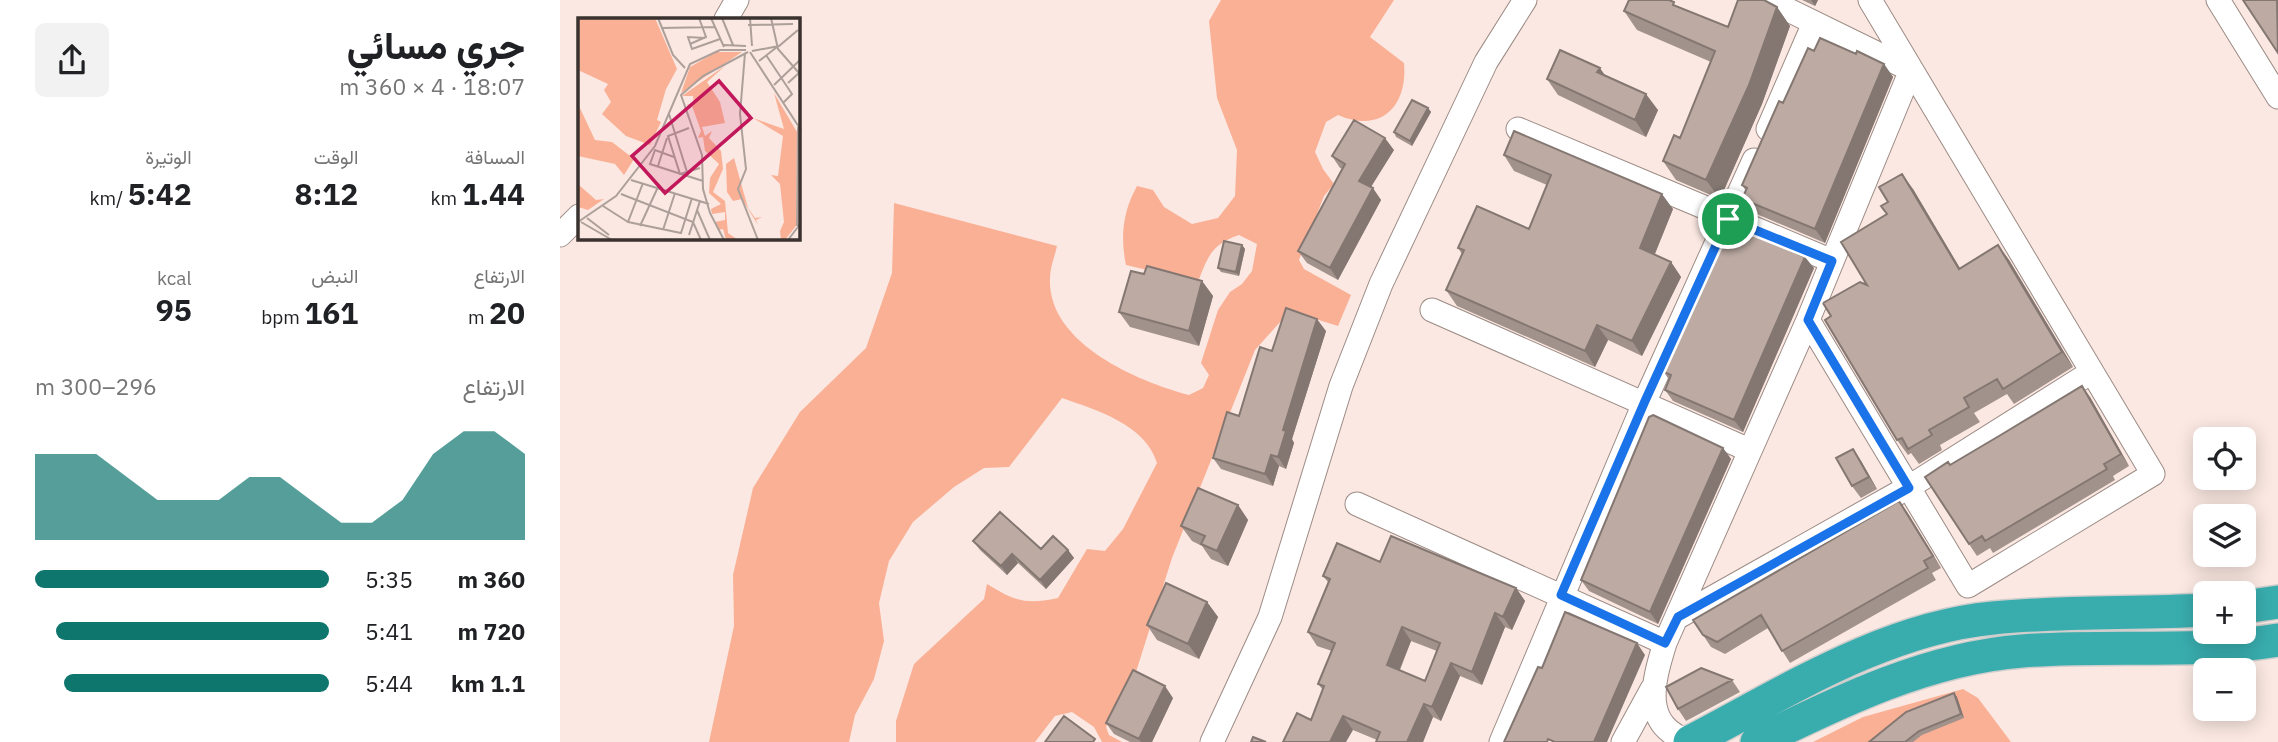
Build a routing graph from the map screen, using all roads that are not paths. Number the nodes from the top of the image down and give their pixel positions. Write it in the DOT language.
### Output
graph roads {
  1 [pos="737,0"];
  2 [pos="1525,0"];
  3 [pos="1768,0"];
  4 [pos="1870,0"];
  5 [pos="2218,0"];
  6 [pos="727,18"];
  7 [pos="1814,23"];
  8 [pos="1912,70"];
  9 [pos="2278,97"];
  10 [pos="1518,129"];
  11 [pos="578,217"];
  12 [pos="1728,219"];
  13 [pos="560,235"];
  14 [pos="1832,261"];
  15 [pos="1432,310"];
  16 [pos="1808,320"];
  17 [pos="2090,373"];
  18 [pos="1645,401"];
  19 [pos="1749,450"];
  20 [pos="1909,488"];
  21 [pos="1356,504"];
  22 [pos="1561,595"];
  23 [pos="2278,602"];
  24 [pos="2256,605"];
  25 [pos="2193,610"];
  26 [pos="1678,617"];
  27 [pos="2278,640"];
  28 [pos="1665,643"];
  29 [pos="1652,689"];
  30 [pos="1212,742"];
  31 [pos="1501,742"];
  32 [pos="1623,742"];
  33 [pos="1691,742"];
  34 [pos="1756,742"];
  1 -- 6 [label="street"];
  2 -- 30 [label="street"];
  3 -- 7 [label="street"];
  4 -- 8 [label="street"];
  5 -- 9 [label="street"];
  7 -- 8 [label="street"];
  7 -- 12 [label="street"];
  8 -- 14 [label="street"];
  8 -- 17 [label="street"];
  10 -- 12 [label="street"];
  11 -- 13 [label="street"];
  12 -- 14 [label="street"];
  12 -- 18 [label="street"];
  14 -- 16 [label="street"];
  15 -- 18 [label="street"];
  16 -- 19 [label="street"];
  16 -- 20 [label="street"];
  17 -- 20 [label="street"];
  17 -- 20 [label="street"];
  18 -- 19 [label="street"];
  18 -- 22 [label="street"];
  19 -- 26 [label="street"];
  20 -- 26 [label="street"];
  21 -- 22 [label="street"];
  22 -- 28 [label="street"];
  22 -- 31 [label="street"];
  23 -- 24 [label="highway"];
  25 -- 33 [label="highway"];
  26 -- 28 [label="street"];
  27 -- 34 [label="highway"];
  28 -- 29 [label="street"];
  29 -- 32 [label="street"];
  29 -- 33 [label="street"];
}
